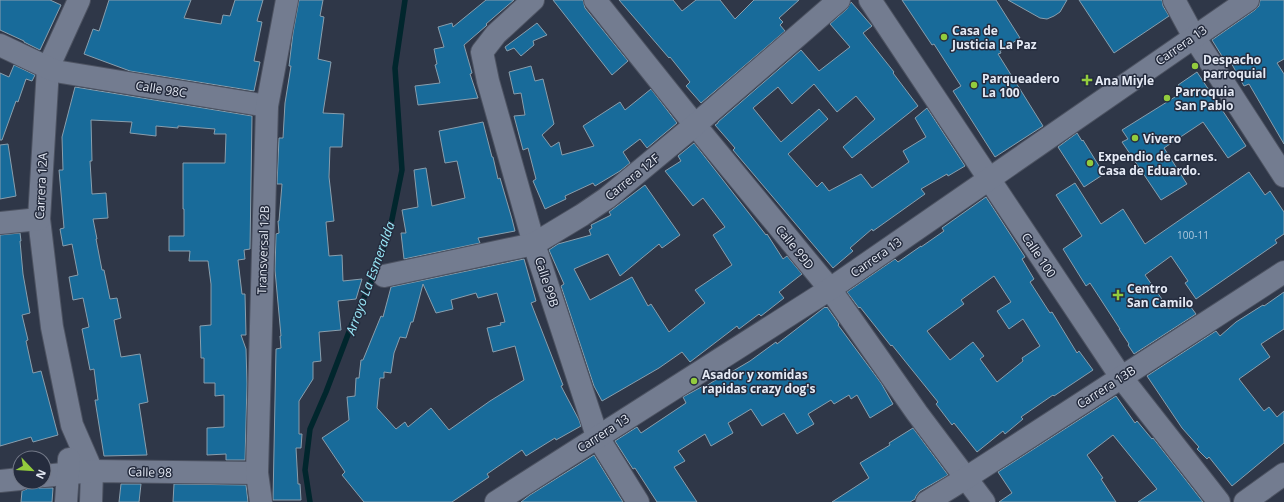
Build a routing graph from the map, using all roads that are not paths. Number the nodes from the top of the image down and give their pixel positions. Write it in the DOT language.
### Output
graph roads {
  1 [pos="79,0"];
  2 [pos="287,0"];
  3 [pos="532,0"];
  4 [pos="595,0"];
  5 [pos="839,0"];
  6 [pos="870,0"];
  7 [pos="1174,0"];
  8 [pos="1248,0"];
  9 [pos="1194,36"];
  10 [pos="0,44"];
  11 [pos="51,70"];
  12 [pos="267,106"];
  13 [pos="694,125"];
  14 [pos="1284,176"];
  15 [pos="988,179"];
  16 [pos="39,219"];
  17 [pos="0,223"];
  18 [pos="534,244"];
  19 [pos="1284,272"];
  20 [pos="384,276"];
  21 [pos="830,289"];
  22 [pos="1122,377"];
  23 [pos="72,425"];
  24 [pos="597,436"];
  25 [pos="92,471"];
  26 [pos="68,473"];
  27 [pos="257,473"];
  28 [pos="1284,474"];
  29 [pos="52,475"];
  30 [pos="966,478"];
  31 [pos="12,480"];
  32 [pos="0,481"];
  33 [pos="66,502"];
  34 [pos="91,502"];
  35 [pos="261,502"];
  36 [pos="496,502"];
  37 [pos="638,502"];
  38 [pos="927,502"];
  39 [pos="984,502"];
  40 [pos="1219,502"];
  41 [pos="1245,502"];
  1 -- 11 [label="street, Carrera 12A"];
  2 -- 12 [label="street, Transversal 12B"];
  3 -- 18 [label="street, Calle 99B"];
  4 -- 13 [label="street, Calle 99D"];
  5 -- 13 [label="street, Carrera 12F"];
  6 -- 15 [label="street, Calle 100"];
  7 -- 9 [label="street"];
  8 -- 9 [label="street, Carrera 13"];
  9 -- 14 [label="street"];
  9 -- 15 [label="street, Carrera 13"];
  10 -- 11 [label="street"];
  11 -- 12 [label="street, Calle 98C"];
  11 -- 16 [label="street, Carrera 12A"];
  12 -- 27 [label="street, Transversal 12B"];
  13 -- 18 [label="street, Carrera 12F"];
  13 -- 21 [label="street, Calle 99D"];
  15 -- 21 [label="street, Carrera 13"];
  15 -- 22 [label="street, Calle 100"];
  16 -- 17 [label="street"];
  16 -- 23 [label="street, Carrera 12A"];
  18 -- 20 [label="street, Carrera 12F"];
  18 -- 24 [label="street, Calle 99B"];
  19 -- 22 [label="street, Carrera 13B"];
  21 -- 24 [label="street, Carrera 13"];
  21 -- 30 [label="street, Calle 99D"];
  22 -- 30 [label="street, Carrera 13B"];
  22 -- 40 [label="street, Calle 100"];
  23 -- 25 [label="street, Carrera 12A"];
  23 -- 26 [label="street, Carrera 12A"];
  24 -- 36 [label="street, Carrera 13"];
  24 -- 37 [label="street, Calle 99B"];
  25 -- 26 [label="street, Calle 98"];
  25 -- 27 [label="street, Calle 98"];
  25 -- 34 [label="street, Carrera 12A"];
  26 -- 29 [label="street, Calle 98"];
  26 -- 33 [label="street, Carrera 12A"];
  27 -- 35 [label="street, Transversal 12B"];
  28 -- 41 [label="street"];
  30 -- 38 [label="street, Carrera 13B"];
  30 -- 39 [label="street, Calle 99D"];
  31 -- 32 [label="street"];
}
